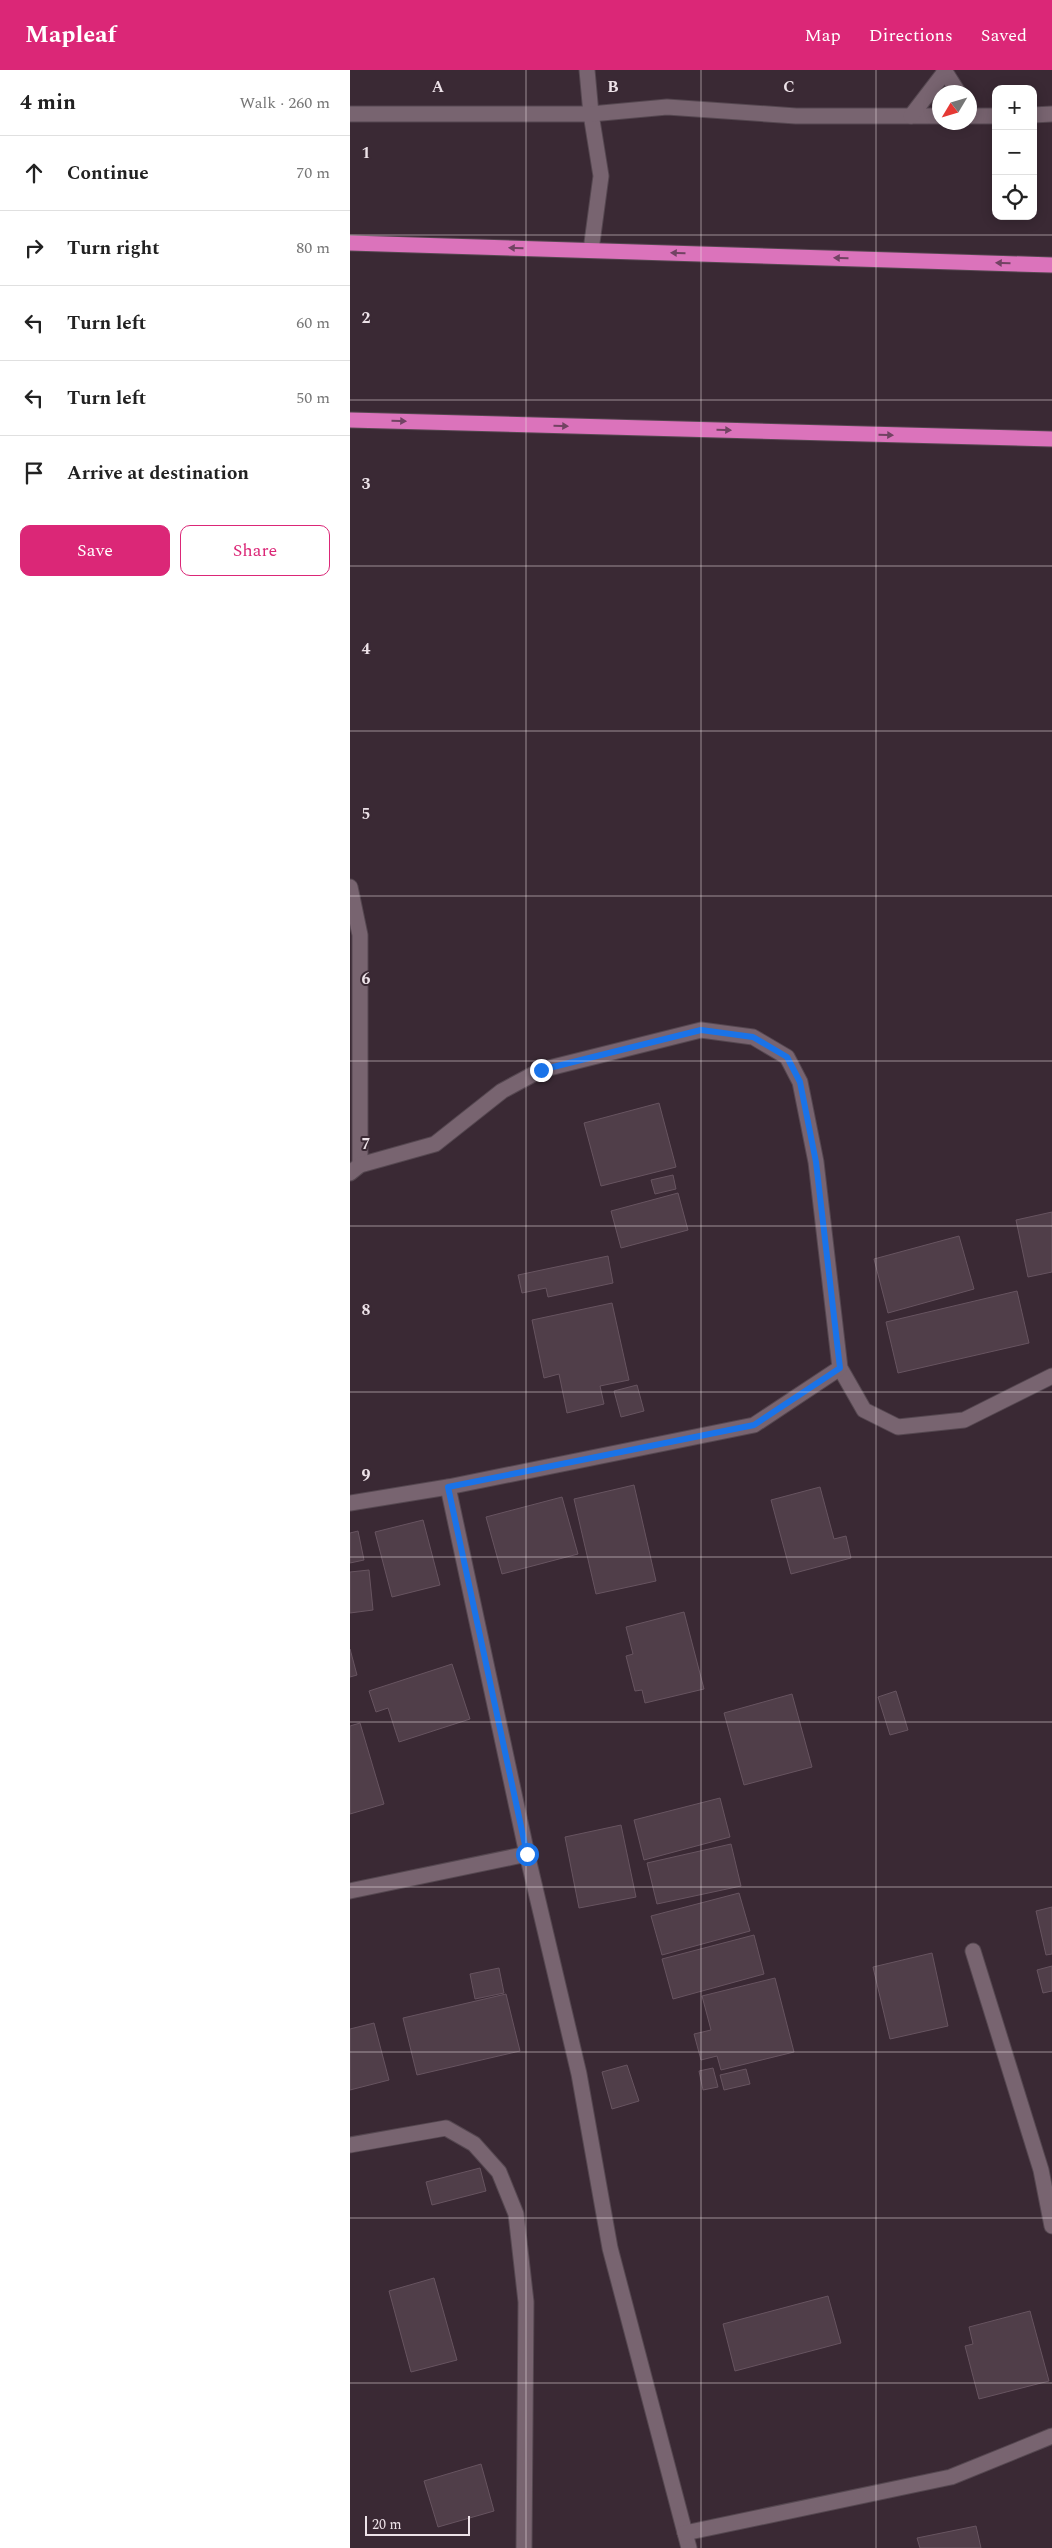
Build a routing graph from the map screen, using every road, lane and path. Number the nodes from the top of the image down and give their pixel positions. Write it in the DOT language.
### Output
graph roads {
  1 [pos="587,70"];
  2 [pos="944,72"];
  3 [pos="953,85"];
  4 [pos="350,114"];
  5 [pos="591,114"];
  6 [pos="977,114"];
  7 [pos="1052,114"];
  8 [pos="1037,115"];
  9 [pos="911,116"];
  10 [pos="932,116"];
  11 [pos="992,116"];
  12 [pos="350,243"];
  13 [pos="591,250"];
  14 [pos="1052,265"];
  15 [pos="350,420"];
  16 [pos="1052,439"];
  17 [pos="350,887"];
  18 [pos="355,1169"];
  19 [pos="840,1368"];
  20 [pos="1052,1376"];
  21 [pos="448,1487"];
  22 [pos="350,1504"];
  23 [pos="527,1854"];
  24 [pos="350,1892"];
  25 [pos="973,1951"];
  26 [pos="350,2145"];
  27 [pos="1052,2226"];
  28 [pos="1050,2434"];
  29 [pos="685,2533"];
  30 [pos="524,2548"];
  31 [pos="689,2548"];
  1 -- 5 [label="street"];
  2 -- 3 [label="street"];
  2 -- 9 [label="street"];
  4 -- 5 [label="street"];
  5 -- 9 [label="street"];
  5 -- 13 [label="street"];
  6 -- 11 [label="street"];
  7 -- 8 [label="street"];
  9 -- 10 [label="street"];
  13 -- 12 [label="highway, one-way"];
  14 -- 13 [label="highway, one-way"];
  15 -- 16 [label="highway, one-way"];
  17 -- 18 [label="street"];
  18 -- 19 [label="street"];
  19 -- 20 [label="street"];
  19 -- 21 [label="street"];
  21 -- 22 [label="street"];
  21 -- 23 [label="street"];
  23 -- 24 [label="street"];
  23 -- 29 [label="street"];
  25 -- 27 [label="street"];
  26 -- 30 [label="street"];
  28 -- 29 [label="street"];
  29 -- 31 [label="street"];
}
